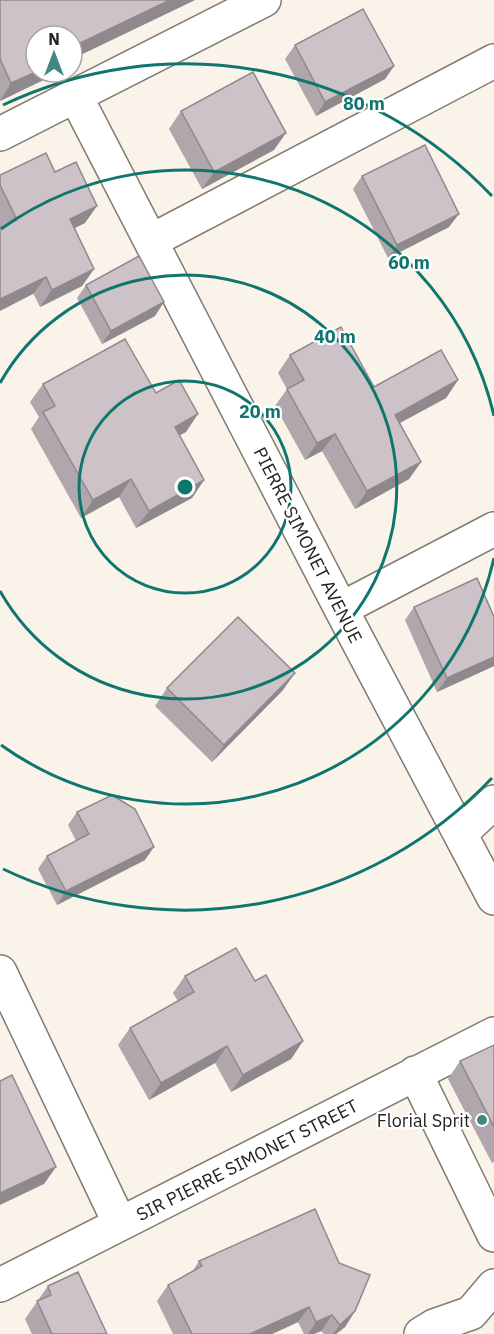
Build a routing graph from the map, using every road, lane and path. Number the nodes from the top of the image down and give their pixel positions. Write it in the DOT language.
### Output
graph roads {
  1 [pos="264,0"];
  2 [pos="494,61"];
  3 [pos="75,95"];
  4 [pos="0,134"];
  5 [pos="151,241"];
  6 [pos="494,529"];
  7 [pos="341,609"];
  8 [pos="494,802"];
  9 [pos="460,833"];
  10 [pos="494,898"];
  11 [pos="0,972"];
  12 [pos="494,1034"];
  13 [pos="415,1073"];
  14 [pos="120,1224"];
  15 [pos="494,1235"];
  16 [pos="0,1285"];
  17 [pos="494,1286"];
  18 [pos="421,1334"];
  1 -- 3 [label="street"];
  2 -- 5 [label="street"];
  3 -- 4 [label="street"];
  3 -- 5 [label="street, PIERRE SIMONET AVENUE"];
  5 -- 7 [label="street, PIERRE SIMONET AVENUE"];
  6 -- 7 [label="street"];
  7 -- 9 [label="street, PIERRE SIMONET AVENUE"];
  8 -- 9 [label="street"];
  9 -- 10 [label="street, PIERRE SIMONET AVENUE"];
  11 -- 14 [label="street"];
  12 -- 13 [label="street, SIR PIERRE SIMONET STREET"];
  13 -- 14 [label="street, SIR PIERRE SIMONET STREET"];
  13 -- 15 [label="street"];
  14 -- 16 [label="street, SIR PIERRE SIMONET STREET"];
  17 -- 18 [label="street"];
}
